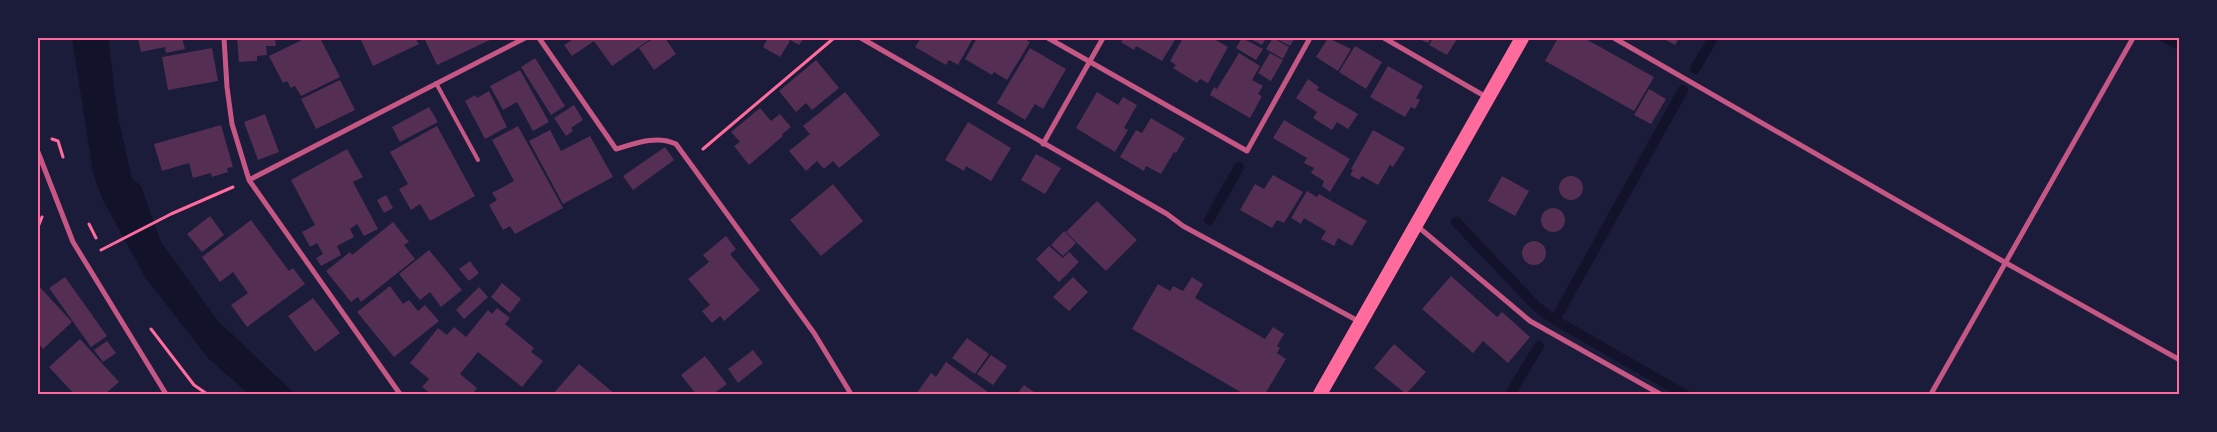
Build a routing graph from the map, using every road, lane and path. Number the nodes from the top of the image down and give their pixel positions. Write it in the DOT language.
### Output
graph roads {
  1 [pos="224,38"];
  2 [pos="525,38"];
  3 [pos="539,38"];
  4 [pos="834,38"];
  5 [pos="861,38"];
  6 [pos="1048,38"];
  7 [pos="1103,38"];
  8 [pos="1310,38"];
  9 [pos="1384,38"];
  10 [pos="1522,38"];
  11 [pos="1614,38"];
  12 [pos="2133,38"];
  13 [pos="1089,62"];
  14 [pos="436,83"];
  15 [pos="1488,98"];
  16 [pos="44,136"];
  17 [pos="1043,144"];
  18 [pos="38,152"];
  19 [pos="478,160"];
  20 [pos="687,162"];
  21 [pos="65,165"];
  22 [pos="249,180"];
  23 [pos="85,215"];
  24 [pos="1416,225"];
  25 [pos="101,250"];
  26 [pos="106,258"];
  27 [pos="2006,263"];
  28 [pos="1360,322"];
  29 [pos="148,326"];
  30 [pos="2180,360"];
  31 [pos="166,394"];
  32 [pos="207,394"];
  33 [pos="400,394"];
  34 [pos="851,394"];
  35 [pos="1320,394"];
  36 [pos="1660,394"];
  37 [pos="1931,394"];
  1 -- 22 [label="street"];
  2 -- 14 [label="street"];
  3 -- 20 [label="street"];
  4 -- 20 [label="path"];
  5 -- 17 [label="street"];
  6 -- 13 [label="street"];
  7 -- 13 [label="street"];
  8 -- 13 [label="street"];
  9 -- 15 [label="street"];
  10 -- 15 [label="highway"];
  11 -- 27 [label="street"];
  12 -- 27 [label="street"];
  13 -- 17 [label="street"];
  14 -- 19 [label="lane"];
  14 -- 22 [label="street"];
  15 -- 24 [label="highway"];
  16 -- 21 [label="path"];
  17 -- 28 [label="street"];
  18 -- 31 [label="street"];
  20 -- 34 [label="street"];
  22 -- 25 [label="path"];
  22 -- 33 [label="street"];
  23 -- 25 [label="path"];
  24 -- 28 [label="highway"];
  24 -- 36 [label="street"];
  25 -- 26 [label="path"];
  27 -- 30 [label="street"];
  27 -- 37 [label="street"];
  28 -- 35 [label="highway"];
  29 -- 32 [label="path"];
}
